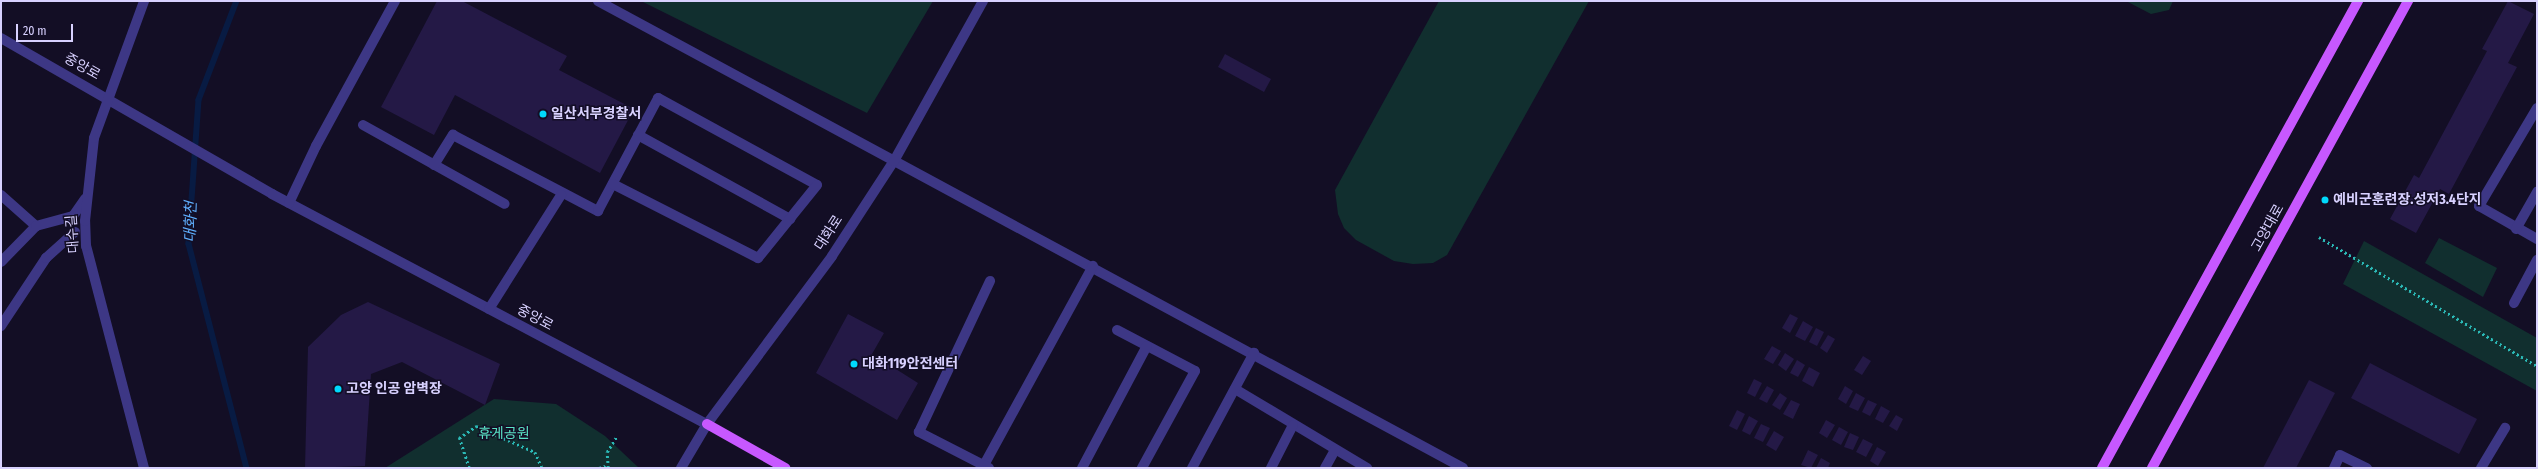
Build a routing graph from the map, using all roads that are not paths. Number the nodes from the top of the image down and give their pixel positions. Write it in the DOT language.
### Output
graph roads {
  1 [pos="144,1"];
  2 [pos="395,1"];
  3 [pos="598,1"];
  4 [pos="983,1"];
  5 [pos="2358,1"];
  6 [pos="2408,1"];
  7 [pos="1,38"];
  8 [pos="107,97"];
  9 [pos="2537,108"];
  10 [pos="363,125"];
  11 [pos="638,135"];
  12 [pos="894,161"];
  13 [pos="434,165"];
  14 [pos="612,184"];
  15 [pos="2537,192"];
  16 [pos="1,195"];
  17 [pos="561,195"];
  18 [pos="86,196"];
  19 [pos="289,203"];
  20 [pos="505,204"];
  21 [pos="790,218"];
  22 [pos="58,221"];
  23 [pos="36,226"];
  24 [pos="2516,229"];
  25 [pos="75,232"];
  26 [pos="2537,239"];
  27 [pos="86,246"];
  28 [pos="2537,260"];
  29 [pos="1,262"];
  30 [pos="1093,266"];
  31 [pos="990,281"];
  32 [pos="2514,302"];
  33 [pos="489,309"];
  34 [pos="1,326"];
  35 [pos="1117,330"];
  36 [pos="1147,346"];
  37 [pos="1254,353"];
  38 [pos="1235,389"];
  39 [pos="707,424"];
  40 [pos="1293,425"];
  41 [pos="2505,428"];
  42 [pos="1335,450"];
  43 [pos="987,467"];
  44 [pos="144,468"];
  45 [pos="681,468"];
  46 [pos="785,468"];
  47 [pos="1082,468"];
  48 [pos="1142,468"];
  49 [pos="1192,468"];
  50 [pos="1271,468"];
  51 [pos="1326,468"];
  52 [pos="1367,468"];
  53 [pos="1463,468"];
  54 [pos="2102,468"];
  55 [pos="2152,468"];
  56 [pos="2334,468"];
  57 [pos="2367,468"];
  58 [pos="2481,468"];
  1 -- 8 [label="street, 대수길"];
  2 -- 19 [label="street"];
  3 -- 12 [label="street"];
  4 -- 12 [label="street, 대화로"];
  5 -- 54 [label="main road"];
  6 -- 55 [label="main road, 고양대로"];
  7 -- 8 [label="street, 중앙로"];
  8 -- 18 [label="street, 대수길"];
  8 -- 19 [label="street, 중앙로"];
  9 -- 24 [label="street"];
  10 -- 13 [label="street"];
  11 -- 14 [label="street"];
  11 -- 21 [label="street"];
  11 -- 21 [label="street"];
  12 -- 30 [label="street"];
  12 -- 39 [label="street, 대화로"];
  13 -- 17 [label="street"];
  13 -- 20 [label="street"];
  14 -- 17 [label="street"];
  14 -- 21 [label="street"];
  15 -- 24 [label="street"];
  16 -- 23 [label="street"];
  17 -- 33 [label="street"];
  18 -- 22 [label="street, 대수길"];
  18 -- 27 [label="street, 대수길"];
  19 -- 33 [label="street, 중앙로"];
  22 -- 23 [label="street, 대수길"];
  22 -- 25 [label="street"];
  23 -- 29 [label="street"];
  24 -- 26 [label="street"];
  25 -- 27 [label="street"];
  25 -- 34 [label="street"];
  27 -- 44 [label="street, 대수길"];
  28 -- 32 [label="street"];
  30 -- 37 [label="street"];
  30 -- 43 [label="street"];
  31 -- 43 [label="street"];
  33 -- 39 [label="street, 중앙로"];
  35 -- 36 [label="street"];
  36 -- 47 [label="street"];
  36 -- 48 [label="street"];
  37 -- 38 [label="street"];
  37 -- 53 [label="street"];
  38 -- 40 [label="street"];
  38 -- 49 [label="street"];
  39 -- 45 [label="street, 대화로"];
  39 -- 46 [label="main road, 중앙로"];
  40 -- 42 [label="street"];
  40 -- 50 [label="street"];
  41 -- 58 [label="street"];
  42 -- 51 [label="street"];
  42 -- 52 [label="street"];
  56 -- 57 [label="street"];
}
